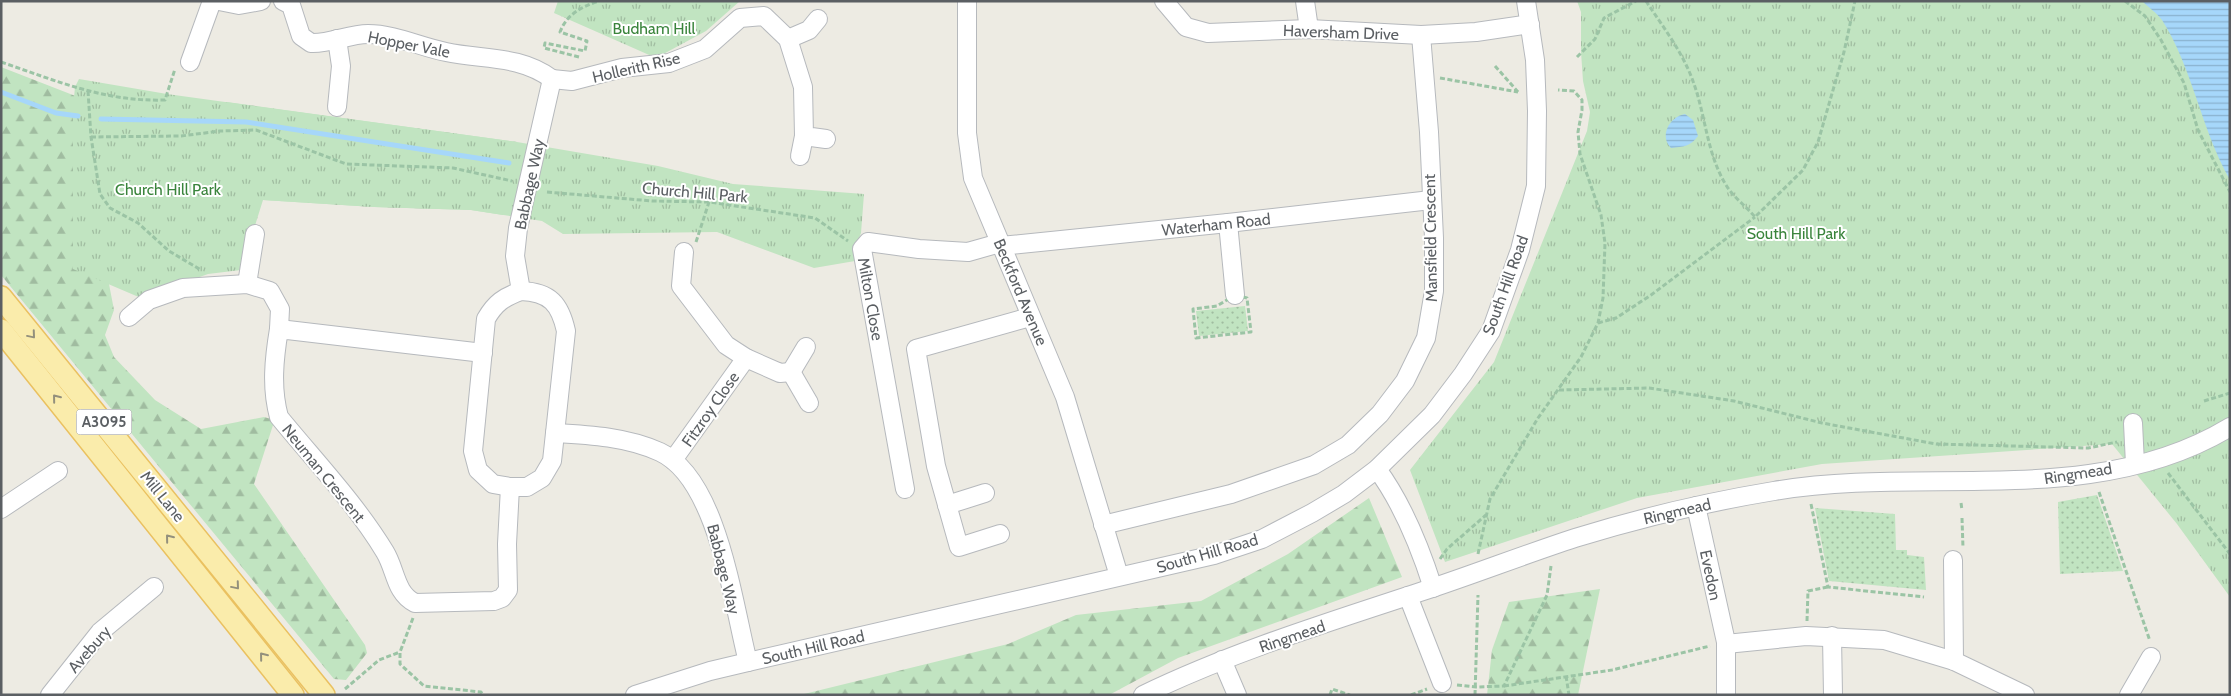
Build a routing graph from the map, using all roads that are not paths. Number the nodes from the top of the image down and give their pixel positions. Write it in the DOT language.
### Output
graph roads {
  1 [pos="212,1"];
  2 [pos="219,1"];
  3 [pos="261,1"];
  4 [pos="967,1"];
  5 [pos="1164,1"];
  6 [pos="1305,1"];
  7 [pos="1526,1"];
  8 [pos="286,2"];
  9 [pos="818,19"];
  10 [pos="1530,24"];
  11 [pos="1309,30"];
  12 [pos="1421,35"];
  13 [pos="337,39"];
  14 [pos="788,39"];
  15 [pos="190,62"];
  16 [pos="552,79"];
  17 [pos="337,107"];
  18 [pos="804,136"];
  19 [pos="826,139"];
  20 [pos="800,156"];
  21 [pos="1431,200"];
  22 [pos="1228,223"];
  23 [pos="255,234"];
  24 [pos="1000,244"];
  25 [pos="690,249"];
  26 [pos="247,284"];
  27 [pos="521,291"];
  28 [pos="1235,295"];
  29 [pos="1,297"];
  30 [pos="129,317"];
  31 [pos="1030,317"];
  32 [pos="1,330"];
  33 [pos="278,330"];
  34 [pos="806,347"];
  35 [pos="483,353"];
  36 [pos="746,358"];
  37 [pos="791,372"];
  38 [pos="809,403"];
  39 [pos="2133,432"];
  40 [pos="555,433"];
  41 [pos="2227,434"];
  42 [pos="673,460"];
  43 [pos="2135,464"];
  44 [pos="1377,469"];
  45 [pos="58,470"];
  46 [pos="510,487"];
  47 [pos="905,489"];
  48 [pos="985,493"];
  49 [pos="947,505"];
  50 [pos="1696,506"];
  51 [pos="1,508"];
  52 [pos="1103,525"];
  53 [pos="1000,534"];
  54 [pos="1953,560"];
  55 [pos="1119,576"];
  56 [pos="1438,586"];
  57 [pos="154,587"];
  58 [pos="1408,596"];
  59 [pos="1832,636"];
  60 [pos="1726,643"];
  61 [pos="2151,657"];
  62 [pos="1222,660"];
  63 [pos="1954,661"];
  64 [pos="748,662"];
  65 [pos="1442,683"];
  66 [pos="50,695"];
  67 [pos="293,695"];
  68 [pos="324,695"];
  69 [pos="635,695"];
  70 [pos="1143,695"];
  71 [pos="1237,695"];
  72 [pos="1726,695"];
  73 [pos="1833,695"];
  74 [pos="2025,695"];
  75 [pos="2129,695"];
  1 -- 15 [label="street"];
  2 -- 3 [label="street"];
  4 -- 24 [label="street, Beckford Avenue"];
  5 -- 11 [label="street, Haversham Drive"];
  6 -- 11 [label="street"];
  7 -- 10 [label="street, South Hill Road"];
  8 -- 13 [label="street, Hopper Vale"];
  9 -- 14 [label="street"];
  10 -- 12 [label="street, Haversham Drive"];
  10 -- 44 [label="street, South Hill Road"];
  11 -- 12 [label="street, Haversham Drive"];
  12 -- 21 [label="street, Mansfield Crescent"];
  13 -- 16 [label="street, Hopper Vale"];
  13 -- 17 [label="street"];
  14 -- 16 [label="street, Hollerith Rise"];
  14 -- 18 [label="street, Hollerith Rise"];
  16 -- 27 [label="street, Babbage Way"];
  18 -- 19 [label="street"];
  18 -- 20 [label="street, Hollerith Rise"];
  21 -- 22 [label="street, Waterham Road"];
  21 -- 52 [label="street, Mansfield Crescent"];
  22 -- 24 [label="street, Waterham Road"];
  22 -- 28 [label="street"];
  23 -- 26 [label="street"];
  24 -- 31 [label="street, Beckford Avenue"];
  24 -- 47 [label="street, Milton Close"];
  25 -- 36 [label="street, Fitzroy Close"];
  26 -- 30 [label="street, Neuman Crescent"];
  26 -- 33 [label="street, Neuman Crescent"];
  27 -- 35 [label="street"];
  27 -- 40 [label="street"];
  29 -- 68 [label="main road, Mill Lane / A3095, one-way"];
  31 -- 49 [label="street"];
  31 -- 52 [label="street, Beckford Avenue"];
  67 -- 32 [label="main road, Mill Lane / A3095, one-way"];
  33 -- 35 [label="street"];
  33 -- 46 [label="street, Neuman Crescent"];
  34 -- 37 [label="street"];
  35 -- 46 [label="street"];
  36 -- 37 [label="street, Fitzroy Close"];
  36 -- 42 [label="street, Fitzroy Close"];
  37 -- 38 [label="street"];
  39 -- 43 [label="street"];
  40 -- 42 [label="street, Babbage Way"];
  40 -- 46 [label="street"];
  41 -- 43 [label="street, Ringmead"];
  42 -- 64 [label="street, Babbage Way"];
  43 -- 50 [label="street, Ringmead"];
  44 -- 55 [label="street, South Hill Road"];
  44 -- 56 [label="street"];
  45 -- 51 [label="street"];
  48 -- 49 [label="street"];
  49 -- 53 [label="street"];
  50 -- 56 [label="street, Ringmead"];
  50 -- 60 [label="street, Evedon"];
  52 -- 55 [label="street, Beckford Avenue"];
  54 -- 63 [label="street"];
  55 -- 64 [label="street, South Hill Road"];
  56 -- 58 [label="street, Ringmead"];
  57 -- 66 [label="street, Avebury"];
  58 -- 62 [label="street, Ringmead"];
  58 -- 65 [label="street"];
  59 -- 60 [label="street"];
  59 -- 63 [label="street"];
  59 -- 73 [label="street"];
  60 -- 72 [label="street, Evedon"];
  61 -- 75 [label="street"];
  62 -- 70 [label="street, Ringmead"];
  62 -- 71 [label="street"];
  63 -- 74 [label="street"];
  64 -- 69 [label="street, South Hill Road"];
}
